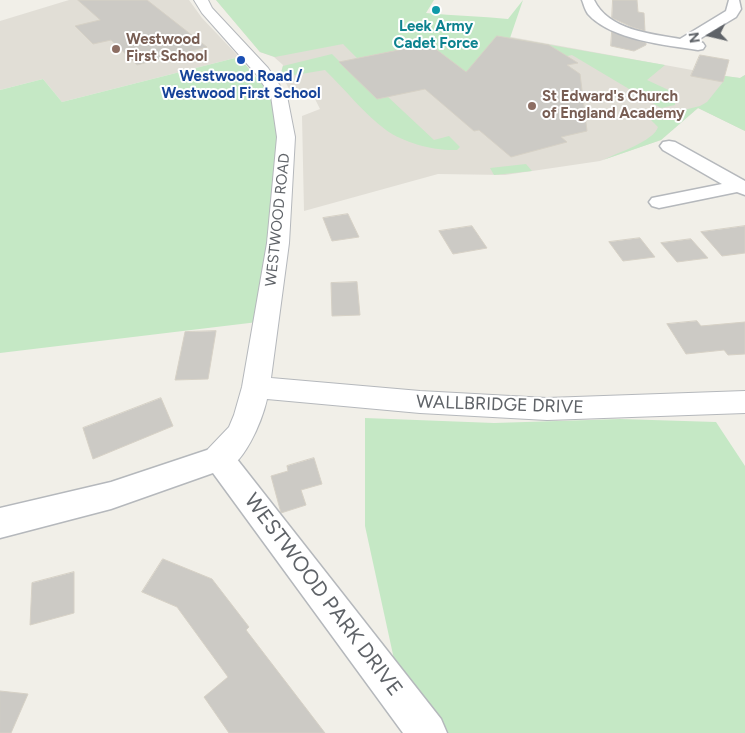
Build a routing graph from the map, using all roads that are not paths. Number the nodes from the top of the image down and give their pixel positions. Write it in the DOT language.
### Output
graph roads {
  1 [pos="201,0"];
  2 [pos="588,0"];
  3 [pos="734,2"];
  4 [pos="683,43"];
  5 [pos="698,46"];
  6 [pos="669,146"];
  7 [pos="742,187"];
  8 [pos="659,202"];
  9 [pos="256,387"];
  10 [pos="745,402"];
  11 [pos="219,458"];
  12 [pos="0,523"];
  13 [pos="427,733"];
  1 -- 9 [label="street, WESTWOOD ROAD"];
  2 -- 4 [label="street"];
  3 -- 4 [label="street"];
  4 -- 5 [label="street"];
  6 -- 7 [label="street"];
  7 -- 8 [label="street"];
  9 -- 10 [label="street, WALLBRIDGE DRIVE"];
  9 -- 11 [label="street, WESTWOOD ROAD"];
  11 -- 12 [label="street"];
  11 -- 13 [label="street, WESTWOOD PARK DRIVE"];
}
